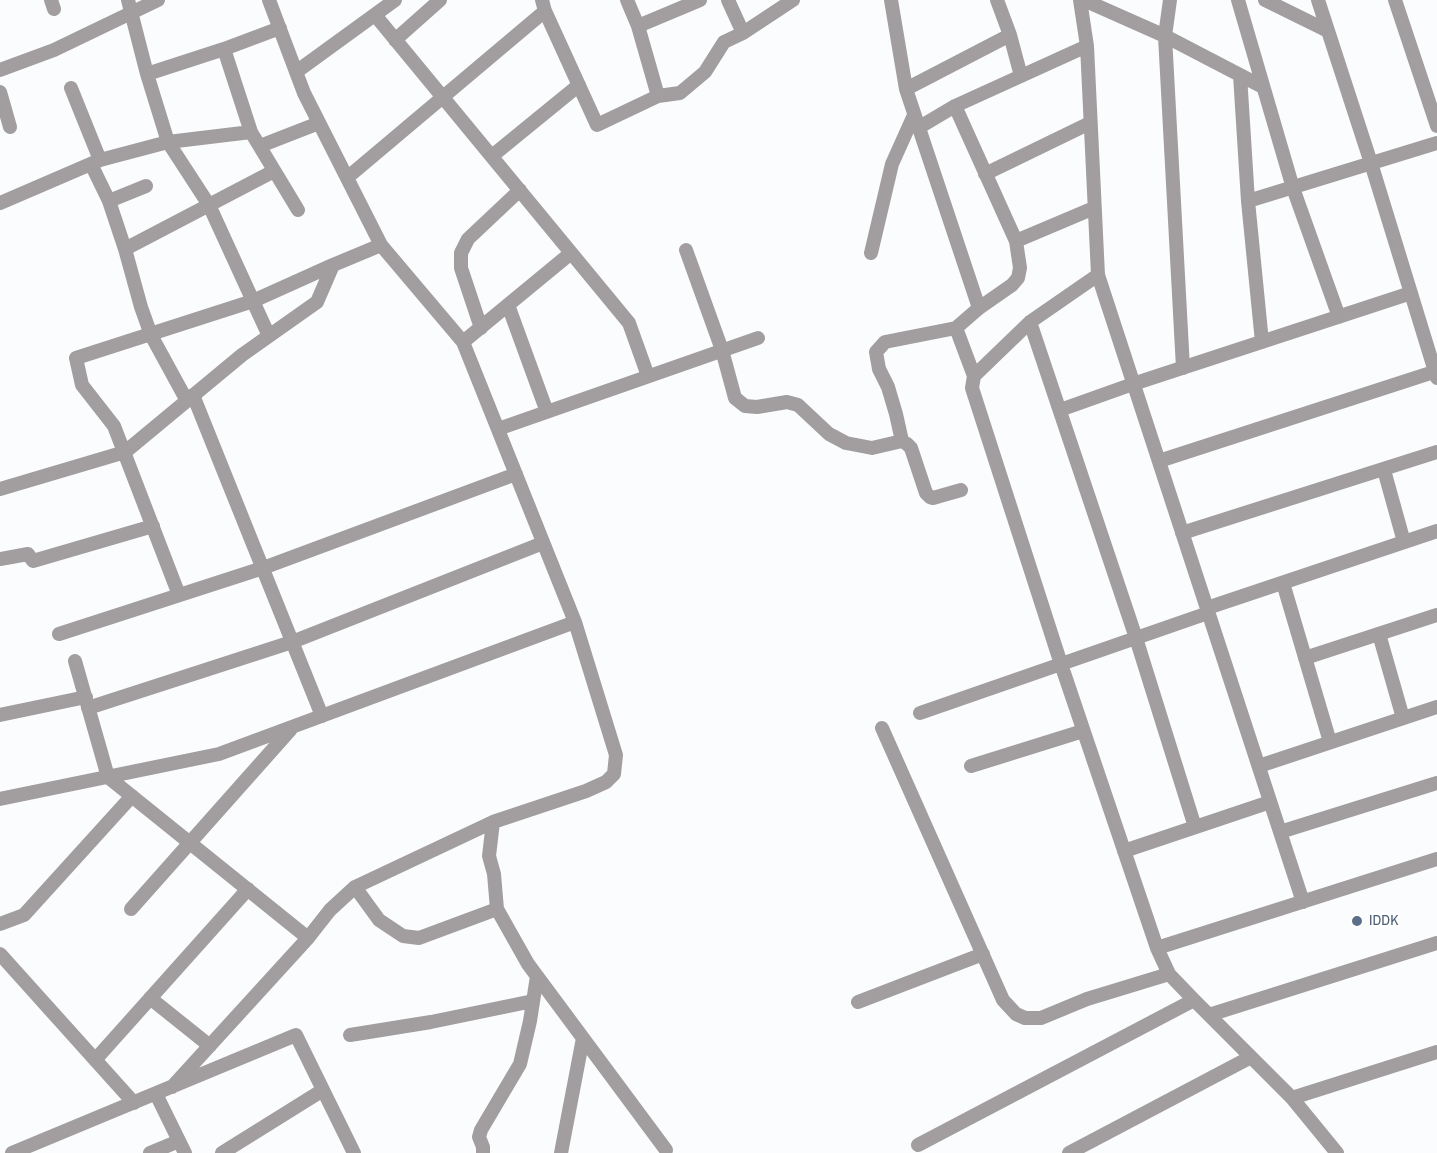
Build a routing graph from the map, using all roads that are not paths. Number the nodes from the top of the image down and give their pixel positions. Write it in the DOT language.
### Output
graph roads {
  1 [pos="158,0"];
  2 [pos="269,0"];
  3 [pos="395,0"];
  4 [pos="440,0"];
  5 [pos="627,0"];
  6 [pos="700,0"];
  7 [pos="728,0"];
  8 [pos="793,0"];
  9 [pos="891,0"];
  10 [pos="997,0"];
  11 [pos="1082,0"];
  12 [pos="1170,0"];
  13 [pos="1238,0"];
  14 [pos="1265,0"];
  15 [pos="1318,0"];
  16 [pos="1395,0"];
  17 [pos="543,5"];
  18 [pos="130,6"];
  19 [pos="375,15"];
  20 [pos="638,26"];
  21 [pos="280,28"];
  22 [pos="1328,31"];
  23 [pos="743,33"];
  24 [pos="1010,35"];
  25 [pos="1165,36"];
  26 [pos="395,40"];
  27 [pos="1087,46"];
  28 [pos="224,49"];
  29 [pos="0,70"];
  30 [pos="296,72"];
  31 [pos="147,74"];
  32 [pos="1240,75"];
  33 [pos="1021,76"];
  34 [pos="579,85"];
  35 [pos="1263,87"];
  36 [pos="71,88"];
  37 [pos="906,89"];
  38 [pos="0,92"];
  39 [pos="657,96"];
  40 [pos="443,97"];
  41 [pos="955,106"];
  42 [pos="916,121"];
  43 [pos="319,123"];
  44 [pos="1090,123"];
  45 [pos="1437,126"];
  46 [pos="10,127"];
  47 [pos="251,132"];
  48 [pos="168,142"];
  49 [pos="1437,143"];
  50 [pos="260,146"];
  51 [pos="492,156"];
  52 [pos="96,162"];
  53 [pos="1371,163"];
  54 [pos="274,171"];
  55 [pos="985,174"];
  56 [pos="348,177"];
  57 [pos="146,186"];
  58 [pos="1293,188"];
  59 [pos="520,190"];
  60 [pos="109,201"];
  61 [pos="1248,201"];
  62 [pos="0,203"];
  63 [pos="209,205"];
  64 [pos="1094,208"];
  65 [pos="297,210"];
  66 [pos="1016,241"];
  67 [pos="381,245"];
  68 [pos="125,249"];
  69 [pos="686,250"];
  70 [pos="572,253"];
  71 [pos="871,253"];
  72 [pos="333,265"];
  73 [pos="1098,275"];
  74 [pos="1411,293"];
  75 [pos="253,301"];
  76 [pos="508,305"];
  77 [pos="979,308"];
  78 [pos="1338,317"];
  79 [pos="1030,322"];
  80 [pos="481,328"];
  81 [pos="956,328"];
  82 [pos="151,335"];
  83 [pos="269,336"];
  84 [pos="758,338"];
  85 [pos="464,342"];
  86 [pos="1262,342"];
  87 [pos="722,350"];
  88 [pos="1183,368"];
  89 [pos="1436,373"];
  90 [pos="648,376"];
  91 [pos="974,376"];
  92 [pos="1133,384"];
  93 [pos="190,398"];
  94 [pos="1060,410"];
  95 [pos="546,412"];
  96 [pos="498,429"];
  97 [pos="902,441"];
  98 [pos="125,452"];
  99 [pos="1437,452"];
  100 [pos="1159,461"];
  101 [pos="1384,470"];
  102 [pos="516,474"];
  103 [pos="0,489"];
  104 [pos="960,490"];
  105 [pos="153,526"];
  106 [pos="1437,531"];
  107 [pos="1182,533"];
  108 [pos="1404,542"];
  109 [pos="543,543"];
  110 [pos="0,559"];
  111 [pos="263,568"];
  112 [pos="1282,583"];
  113 [pos="179,595"];
  114 [pos="1208,611"];
  115 [pos="1436,620"];
  116 [pos="575,622"];
  117 [pos="59,633"];
  118 [pos="1379,634"];
  119 [pos="1136,638"];
  120 [pos="292,642"];
  121 [pos="1305,658"];
  122 [pos="75,661"];
  123 [pos="1061,664"];
  124 [pos="87,702"];
  125 [pos="1437,707"];
  126 [pos="920,713"];
  127 [pos="0,715"];
  128 [pos="322,716"];
  129 [pos="1403,718"];
  130 [pos="294,726"];
  131 [pos="882,728"];
  132 [pos="1083,731"];
  133 [pos="1330,742"];
  134 [pos="971,766"];
  135 [pos="1258,766"];
  136 [pos="108,777"];
  137 [pos="1437,783"];
  138 [pos="132,796"];
  139 [pos="0,799"];
  140 [pos="1270,802"];
  141 [pos="493,822"];
  142 [pos="1196,827"];
  143 [pos="1280,832"];
  144 [pos="190,843"];
  145 [pos="1124,851"];
  146 [pos="1437,859"];
  147 [pos="355,887"];
  148 [pos="248,889"];
  149 [pos="1303,902"];
  150 [pos="131,909"];
  151 [pos="497,909"];
  152 [pos="0,924"];
  153 [pos="308,938"];
  154 [pos="1437,943"];
  155 [pos="1156,948"];
  156 [pos="0,954"];
  157 [pos="983,954"];
  158 [pos="1169,974"];
  159 [pos="537,976"];
  160 [pos="150,998"];
  161 [pos="1194,1000"];
  162 [pos="533,1001"];
  163 [pos="858,1002"];
  164 [pos="1209,1015"];
  165 [pos="350,1035"];
  166 [pos="583,1038"];
  167 [pos="210,1046"];
  168 [pos="1437,1052"];
  169 [pos="1251,1056"];
  170 [pos="95,1060"];
  171 [pos="172,1087"];
  172 [pos="323,1090"];
  173 [pos="156,1094"];
  174 [pos="1292,1098"];
  175 [pos="134,1103"];
  176 [pos="918,1146"];
  177 [pos="182,1147"];
  178 [pos="666,1150"];
  179 [pos="12,1153"];
  180 [pos="150,1153"];
  181 [pos="222,1153"];
  182 [pos="354,1153"];
  183 [pos="483,1153"];
  184 [pos="561,1153"];
  185 [pos="1069,1153"];
  186 [pos="1336,1153"];
  1 -- 18 [label="street"];
  2 -- 21 [label="street"];
  3 -- 19 [label="street"];
  4 -- 26 [label="street"];
  5 -- 20 [label="street"];
  6 -- 20 [label="street"];
  7 -- 23 [label="street"];
  8 -- 23 [label="street"];
  9 -- 37 [label="street"];
  10 -- 24 [label="street"];
  11 -- 25 [label="street"];
  11 -- 27 [label="street"];
  12 -- 25 [label="street"];
  13 -- 35 [label="street"];
  14 -- 22 [label="street"];
  15 -- 22 [label="street"];
  16 -- 45 [label="street"];
  17 -- 34 [label="street"];
  17 -- 40 [label="street"];
  18 -- 29 [label="street"];
  18 -- 31 [label="street"];
  19 -- 26 [label="street"];
  19 -- 30 [label="street"];
  20 -- 39 [label="street"];
  21 -- 28 [label="street"];
  21 -- 30 [label="street"];
  22 -- 53 [label="street"];
  23 -- 39 [label="street"];
  24 -- 33 [label="street"];
  24 -- 37 [label="street"];
  25 -- 32 [label="street"];
  25 -- 88 [label="street"];
  26 -- 40 [label="street"];
  27 -- 33 [label="street"];
  27 -- 44 [label="street"];
  28 -- 31 [label="street"];
  28 -- 47 [label="street"];
  30 -- 43 [label="street"];
  31 -- 48 [label="street"];
  32 -- 35 [label="street"];
  32 -- 61 [label="street"];
  33 -- 41 [label="street"];
  34 -- 39 [label="street"];
  34 -- 51 [label="street"];
  35 -- 58 [label="street"];
  36 -- 52 [label="street"];
  37 -- 42 [label="street"];
  38 -- 46 [label="street"];
  40 -- 51 [label="street"];
  40 -- 56 [label="street"];
  41 -- 42 [label="street"];
  41 -- 55 [label="street"];
  42 -- 71 [label="street"];
  42 -- 77 [label="street"];
  43 -- 50 [label="street"];
  43 -- 56 [label="street"];
  44 -- 55 [label="street"];
  44 -- 64 [label="street"];
  47 -- 48 [label="street"];
  47 -- 50 [label="street"];
  48 -- 52 [label="street"];
  48 -- 63 [label="street"];
  49 -- 53 [label="street"];
  50 -- 54 [label="street"];
  51 -- 59 [label="street"];
  52 -- 60 [label="street"];
  52 -- 62 [label="street"];
  53 -- 58 [label="street"];
  53 -- 74 [label="street"];
  54 -- 63 [label="street"];
  54 -- 65 [label="street"];
  55 -- 66 [label="street"];
  56 -- 67 [label="street"];
  57 -- 60 [label="street"];
  58 -- 61 [label="street"];
  58 -- 78 [label="street"];
  59 -- 70 [label="street"];
  59 -- 80 [label="street"];
  60 -- 68 [label="street"];
  61 -- 86 [label="street"];
  63 -- 68 [label="street"];
  63 -- 75 [label="street"];
  64 -- 66 [label="street"];
  64 -- 73 [label="street"];
  66 -- 77 [label="street"];
  67 -- 72 [label="street"];
  67 -- 85 [label="street"];
  68 -- 82 [label="street"];
  69 -- 87 [label="street"];
  70 -- 76 [label="street"];
  70 -- 90 [label="street"];
  72 -- 75 [label="street"];
  72 -- 83 [label="street"];
  73 -- 79 [label="street"];
  73 -- 92 [label="street"];
  74 -- 78 [label="street"];
  74 -- 89 [label="street"];
  75 -- 82 [label="street"];
  75 -- 83 [label="street"];
  76 -- 80 [label="street"];
  76 -- 95 [label="street"];
  77 -- 81 [label="street"];
  78 -- 86 [label="street"];
  79 -- 91 [label="street"];
  79 -- 94 [label="street"];
  80 -- 85 [label="street"];
  81 -- 91 [label="street"];
  81 -- 97 [label="street"];
  82 -- 93 [label="street"];
  82 -- 98 [label="street"];
  83 -- 93 [label="street"];
  84 -- 87 [label="street"];
  85 -- 96 [label="street"];
  86 -- 88 [label="street"];
  87 -- 90 [label="street"];
  87 -- 97 [label="street"];
  88 -- 92 [label="street"];
  89 -- 100 [label="street"];
  90 -- 95 [label="street"];
  91 -- 123 [label="street"];
  92 -- 94 [label="street"];
  92 -- 100 [label="street"];
  93 -- 98 [label="street"];
  93 -- 111 [label="street"];
  94 -- 119 [label="street"];
  95 -- 96 [label="street"];
  96 -- 102 [label="street"];
  97 -- 104 [label="street"];
  98 -- 103 [label="street"];
  98 -- 105 [label="street"];
  99 -- 101 [label="street"];
  100 -- 107 [label="street"];
  101 -- 107 [label="street"];
  101 -- 108 [label="street"];
  102 -- 109 [label="street"];
  102 -- 111 [label="street"];
  105 -- 110 [label="street"];
  105 -- 113 [label="street"];
  106 -- 108 [label="street"];
  107 -- 114 [label="street"];
  108 -- 112 [label="street"];
  109 -- 116 [label="street"];
  109 -- 120 [label="street"];
  111 -- 113 [label="street"];
  111 -- 120 [label="street"];
  112 -- 114 [label="street"];
  112 -- 121 [label="street"];
  113 -- 117 [label="street"];
  114 -- 119 [label="street"];
  114 -- 135 [label="street"];
  115 -- 118 [label="street"];
  116 -- 128 [label="street"];
  116 -- 141 [label="street"];
  118 -- 121 [label="street"];
  118 -- 129 [label="street"];
  119 -- 123 [label="street"];
  119 -- 142 [label="street"];
  120 -- 124 [label="street"];
  120 -- 128 [label="street"];
  121 -- 133 [label="street"];
  122 -- 124 [label="street"];
  123 -- 126 [label="street"];
  123 -- 132 [label="street"];
  124 -- 127 [label="street"];
  124 -- 136 [label="street"];
  125 -- 129 [label="street"];
  128 -- 130 [label="street"];
  129 -- 133 [label="street"];
  130 -- 136 [label="street"];
  130 -- 144 [label="street"];
  131 -- 157 [label="street"];
  132 -- 134 [label="street"];
  132 -- 145 [label="street"];
  133 -- 135 [label="street"];
  135 -- 140 [label="street"];
  136 -- 138 [label="street"];
  136 -- 139 [label="street"];
  137 -- 143 [label="street"];
  138 -- 144 [label="street"];
  138 -- 152 [label="street"];
  140 -- 142 [label="street"];
  140 -- 143 [label="street"];
  141 -- 147 [label="street"];
  141 -- 151 [label="street"];
  142 -- 145 [label="street"];
  143 -- 149 [label="street"];
  144 -- 148 [label="street"];
  144 -- 150 [label="street"];
  145 -- 155 [label="street"];
  146 -- 149 [label="street"];
  147 -- 151 [label="street"];
  147 -- 153 [label="street"];
  148 -- 153 [label="street"];
  148 -- 160 [label="street"];
  149 -- 155 [label="street"];
  151 -- 159 [label="street"];
  153 -- 167 [label="street"];
  154 -- 164 [label="street"];
  155 -- 158 [label="street"];
  156 -- 170 [label="street"];
  157 -- 158 [label="street"];
  157 -- 163 [label="street"];
  158 -- 161 [label="street"];
  159 -- 162 [label="street"];
  159 -- 166 [label="street"];
  160 -- 167 [label="street"];
  160 -- 170 [label="street"];
  161 -- 164 [label="street"];
  161 -- 176 [label="street"];
  162 -- 165 [label="street"];
  162 -- 183 [label="street"];
  164 -- 169 [label="street"];
  166 -- 178 [label="street"];
  166 -- 184 [label="street"];
  167 -- 171 [label="street"];
  168 -- 174 [label="street"];
  169 -- 174 [label="street"];
  169 -- 185 [label="street"];
  170 -- 175 [label="street"];
  171 -- 172 [label="street"];
  171 -- 173 [label="street"];
  172 -- 181 [label="street"];
  172 -- 182 [label="street"];
  173 -- 175 [label="street"];
  173 -- 177 [label="street"];
  174 -- 186 [label="street"];
  175 -- 179 [label="street"];
  177 -- 180 [label="street"];
}
